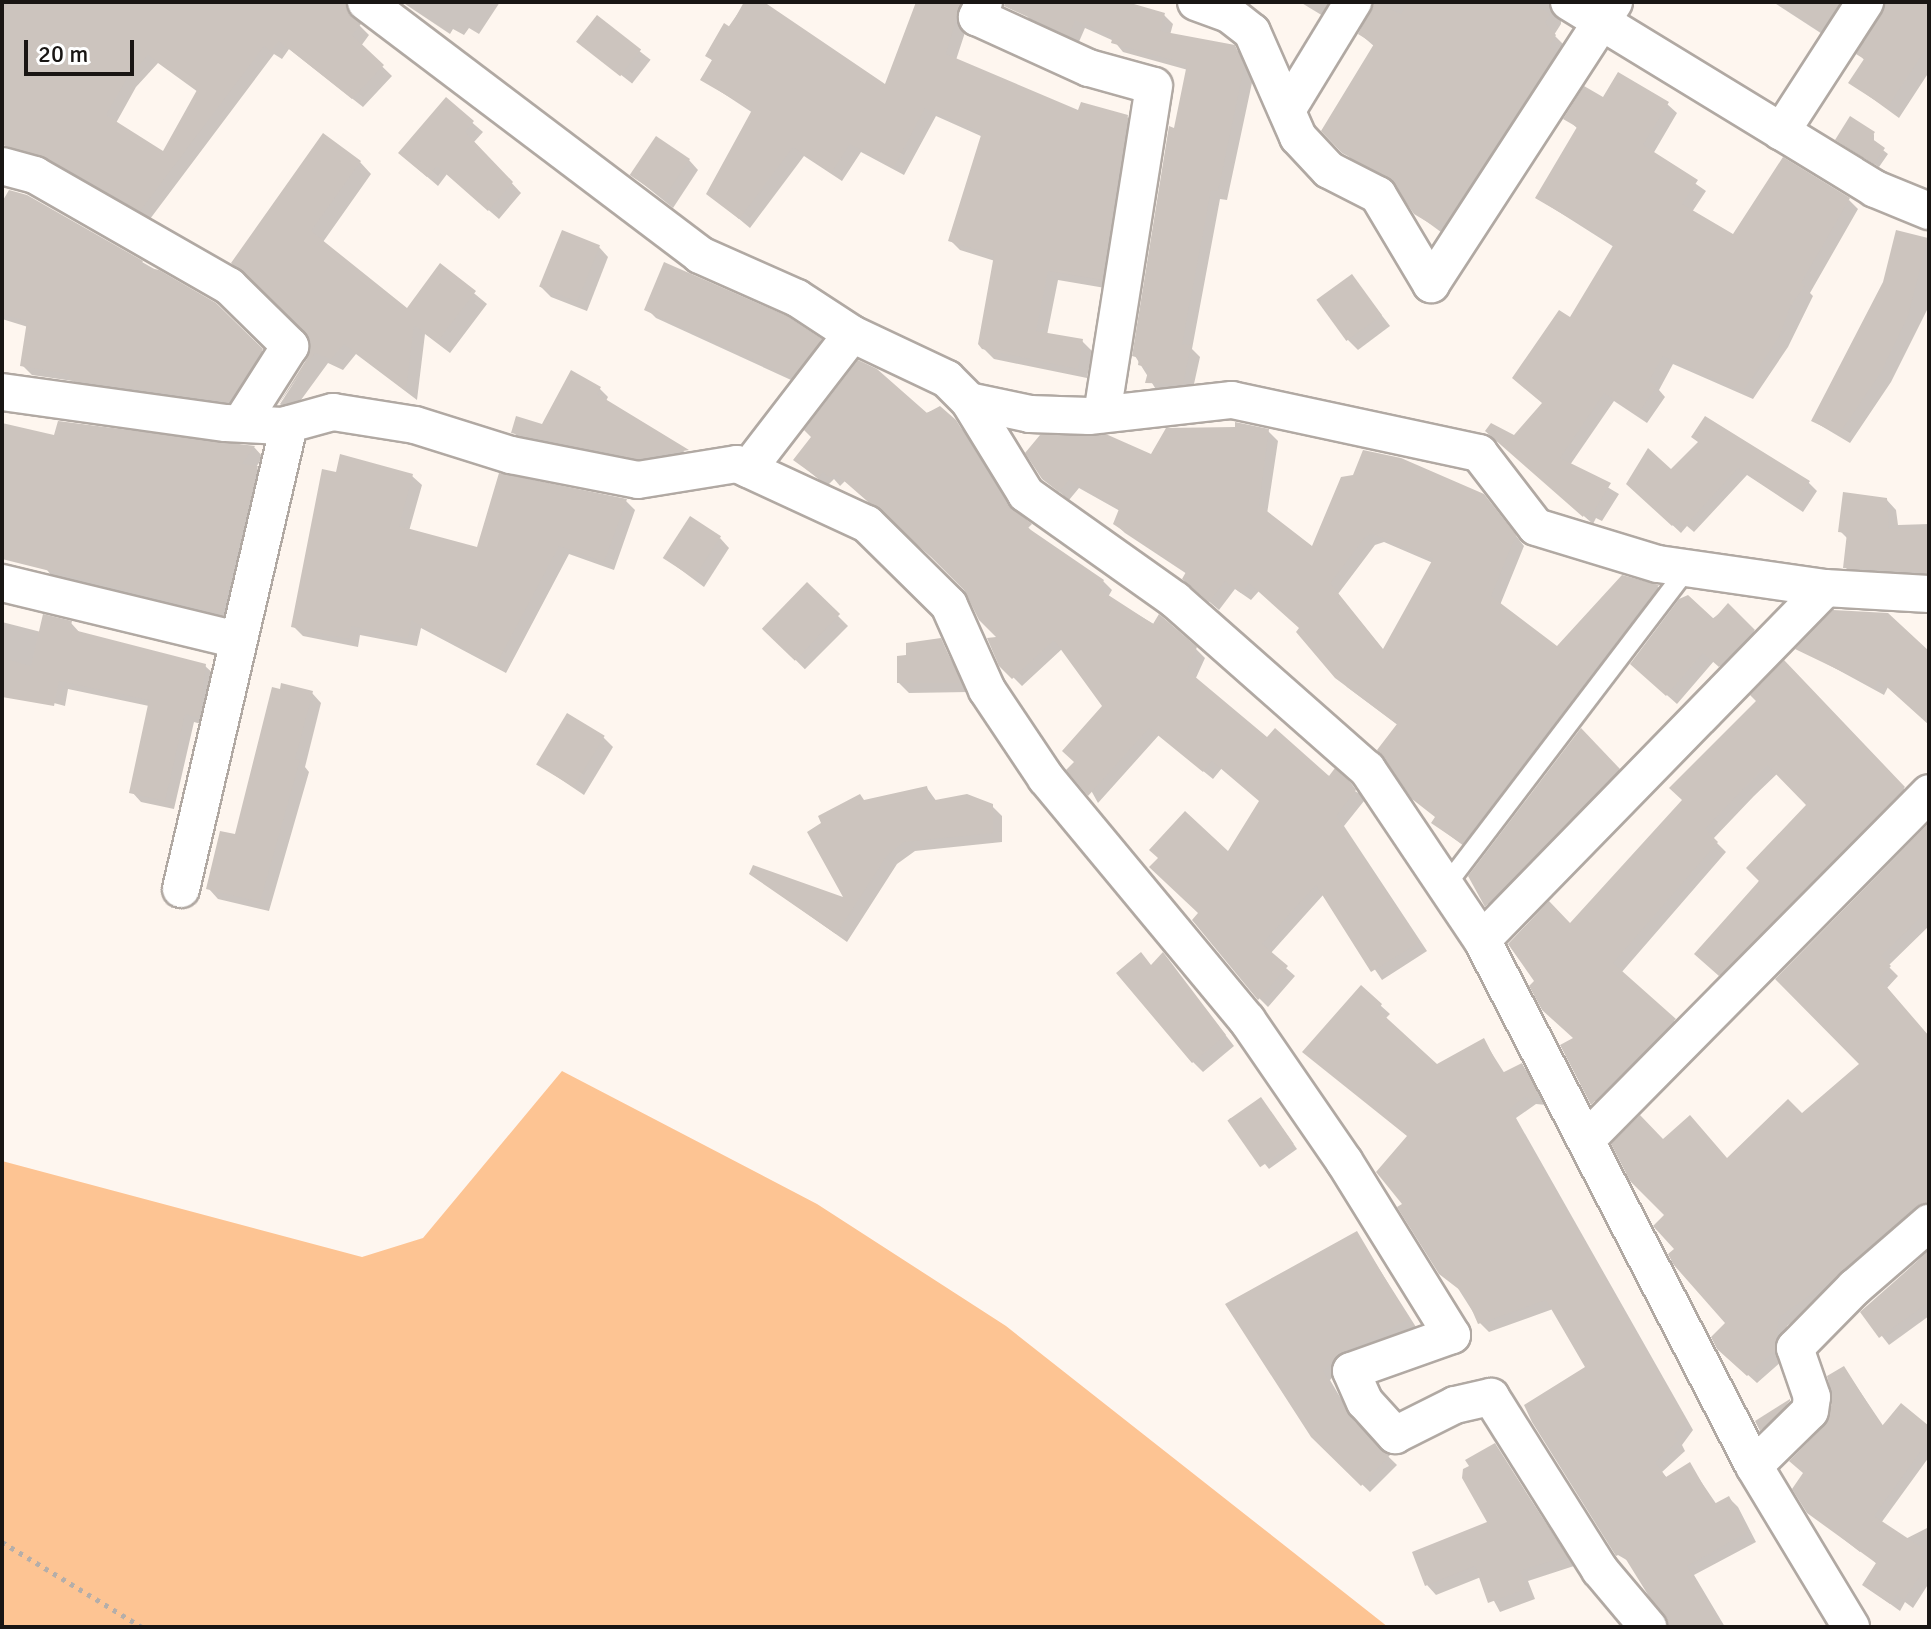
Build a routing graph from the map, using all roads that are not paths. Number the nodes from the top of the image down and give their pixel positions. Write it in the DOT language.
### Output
graph roads {
  1 [pos="366,2"];
  2 [pos="984,2"];
  3 [pos="1196,2"];
  4 [pos="1353,2"];
  5 [pos="1569,2"];
  6 [pos="1865,2"];
  7 [pos="1608,12"];
  8 [pos="1287,110"];
  9 [pos="1781,132"];
  10 [pos="2,166"];
  11 [pos="1929,211"];
  12 [pos="852,334"];
  13 [pos="2,392"];
  14 [pos="969,401"];
  15 [pos="1102,414"];
  16 [pos="241,423"];
  17 [pos="289,424"];
  18 [pos="748,469"];
  19 [pos="1686,570"];
  20 [pos="2,583"];
  21 [pos="1825,588"];
  22 [pos="1929,594"];
  23 [pos="238,640"];
  24 [pos="1929,793"];
  25 [pos="1444,888"];
  26 [pos="181,889"];
  27 [pos="1482,940"];
  28 [pos="1586,1140"];
  29 [pos="1929,1223"];
  30 [pos="1754,1466"];
  31 [pos="1648,1627"];
  32 [pos="1851,1627"];
  1 -- 12 [label="street"];
  2 -- 15 [label="street"];
  3 -- 8 [label="street"];
  4 -- 8 [label="street"];
  5 -- 7 [label="street"];
  6 -- 9 [label="street"];
  7 -- 8 [label="street"];
  7 -- 9 [label="street"];
  9 -- 11 [label="street"];
  10 -- 16 [label="street"];
  12 -- 14 [label="street"];
  12 -- 18 [label="street"];
  13 -- 16 [label="street"];
  14 -- 15 [label="street"];
  14 -- 25 [label="street"];
  15 -- 19 [label="street"];
  16 -- 17 [label="street"];
  17 -- 18 [label="street"];
  17 -- 23 [label="street"];
  18 -- 31 [label="street"];
  19 -- 21 [label="street"];
  19 -- 25 [label="lane"];
  20 -- 23 [label="street"];
  21 -- 22 [label="street"];
  21 -- 27 [label="street"];
  23 -- 26 [label="street"];
  24 -- 28 [label="street"];
  25 -- 27 [label="street"];
  27 -- 28 [label="street"];
  28 -- 30 [label="street"];
  29 -- 30 [label="street"];
  30 -- 32 [label="street"];
}
